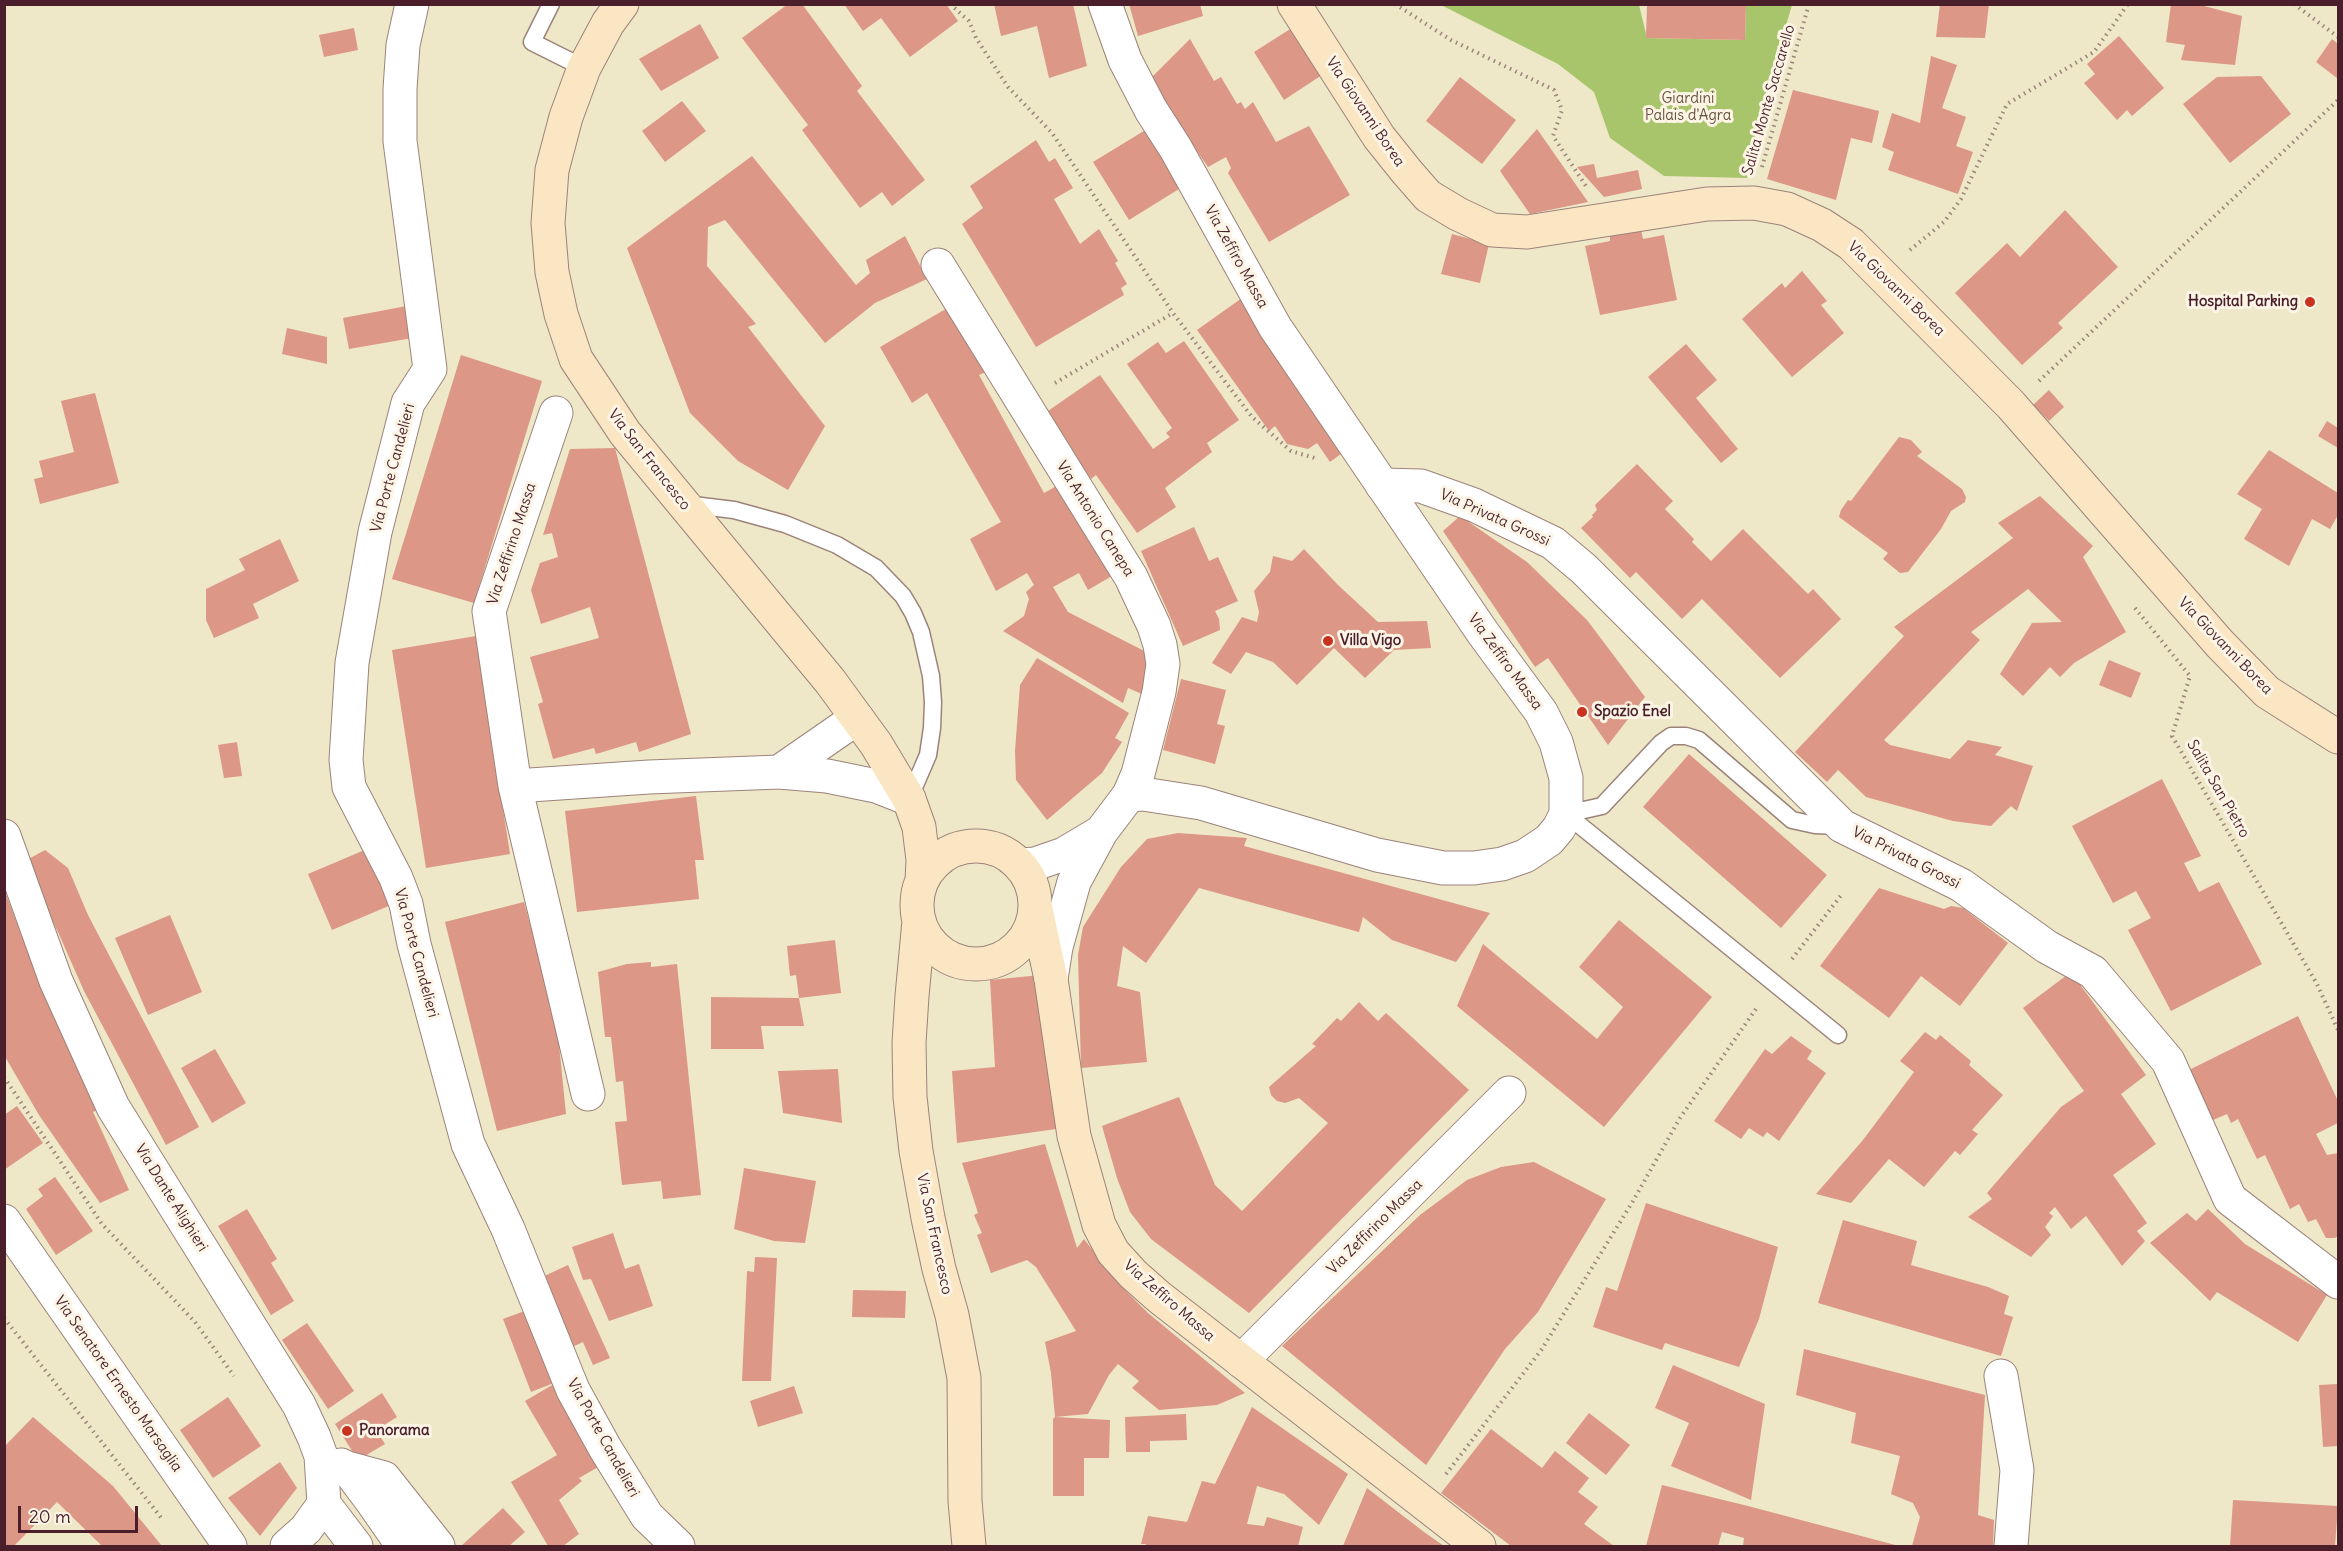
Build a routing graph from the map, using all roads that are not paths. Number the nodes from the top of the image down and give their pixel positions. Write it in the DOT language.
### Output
graph roads {
  1 [pos="412,4"];
  2 [pos="551,4"];
  3 [pos="622,4"];
  4 [pos="1105,4"];
  5 [pos="1294,4"];
  6 [pos="584,68"];
  7 [pos="938,265"];
  8 [pos="556,413"];
  9 [pos="1382,485"];
  10 [pos="683,504"];
  11 [pos="857,718"];
  12 [pos="2338,737"];
  13 [pos="779,772"];
  14 [pos="515,786"];
  15 [pos="1129,795"];
  16 [pos="909,799"];
  17 [pos="1566,814"];
  18 [pos="1842,826"];
  19 [pos="1101,832"];
  20 [pos="4,836"];
  21 [pos="974,846"];
  22 [pos="1020,865"];
  23 [pos="922,881"];
  24 [pos="1035,905"];
  25 [pos="919,921"];
  26 [pos="1051,979"];
  27 [pos="1838,1035"];
  28 [pos="1509,1093"];
  29 [pos="588,1094"];
  30 [pos="4,1221"];
  31 [pos="2338,1282"];
  32 [pos="1240,1361"];
  33 [pos="2001,1376"];
  34 [pos="334,1462"];
  35 [pos="324,1504"];
  36 [pos="230,1546"];
  37 [pos="287,1546"];
  38 [pos="356,1546"];
  39 [pos="403,1546"];
  40 [pos="438,1546"];
  41 [pos="678,1546"];
  42 [pos="969,1546"];
  43 [pos="1479,1546"];
  44 [pos="2011,1546"];
  1 -- 41 [label="street, Via Porte Candelieri"];
  2 -- 6 [label="lane"];
  3 -- 6 [label="main road, Via San Francesco"];
  4 -- 9 [label="street, Via Zeffiro Massa"];
  5 -- 12 [label="main road, Via Giovanni Borea"];
  6 -- 10 [label="main road, Via San Francesco"];
  7 -- 15 [label="street, Via Antonio Canepa"];
  8 -- 14 [label="street, Via Zeffirino Massa"];
  9 -- 17 [label="street, Via Zeffiro Massa"];
  9 -- 18 [label="street, Via Privata Grossi"];
  10 -- 11 [label="main road, Via San Francesco"];
  10 -- 16 [label="lane"];
  11 -- 13 [label="street"];
  11 -- 16 [label="main road, Via San Francesco"];
  13 -- 14 [label="street"];
  13 -- 16 [label="street"];
  14 -- 29 [label="street, Via Zeffirino Massa"];
  15 -- 17 [label="street"];
  15 -- 19 [label="street"];
  16 -- 21 [label="main road, Via San Francesco"];
  16 -- 23 [label="main road, Via San Francesco"];
  17 -- 18 [label="lane"];
  17 -- 27 [label="lane"];
  18 -- 31 [label="street, Via Privata Grossi"];
  19 -- 22 [label="street"];
  19 -- 26 [label="street"];
  20 -- 34 [label="street, Via Dante Alighieri"];
  21 -- 22 [label="main road"];
  21 -- 23 [label="main road"];
  22 -- 24 [label="main road"];
  23 -- 25 [label="main road"];
  24 -- 25 [label="main road"];
  24 -- 26 [label="main road, Via Zeffiro Massa"];
  25 -- 42 [label="main road, Via San Francesco"];
  26 -- 32 [label="main road, Via Zeffiro Massa"];
  28 -- 32 [label="street, Via Zeffirino Massa"];
  30 -- 36 [label="street, Via Senatore Ernesto Marsaglia"];
  32 -- 43 [label="main road, Via Zeffiro Massa"];
  33 -- 44 [label="street"];
  34 -- 35 [label="street, Via Dante Alighieri"];
  34 -- 39 [label="street"];
  34 -- 40 [label="street"];
  35 -- 37 [label="street"];
  35 -- 38 [label="street"];
}
